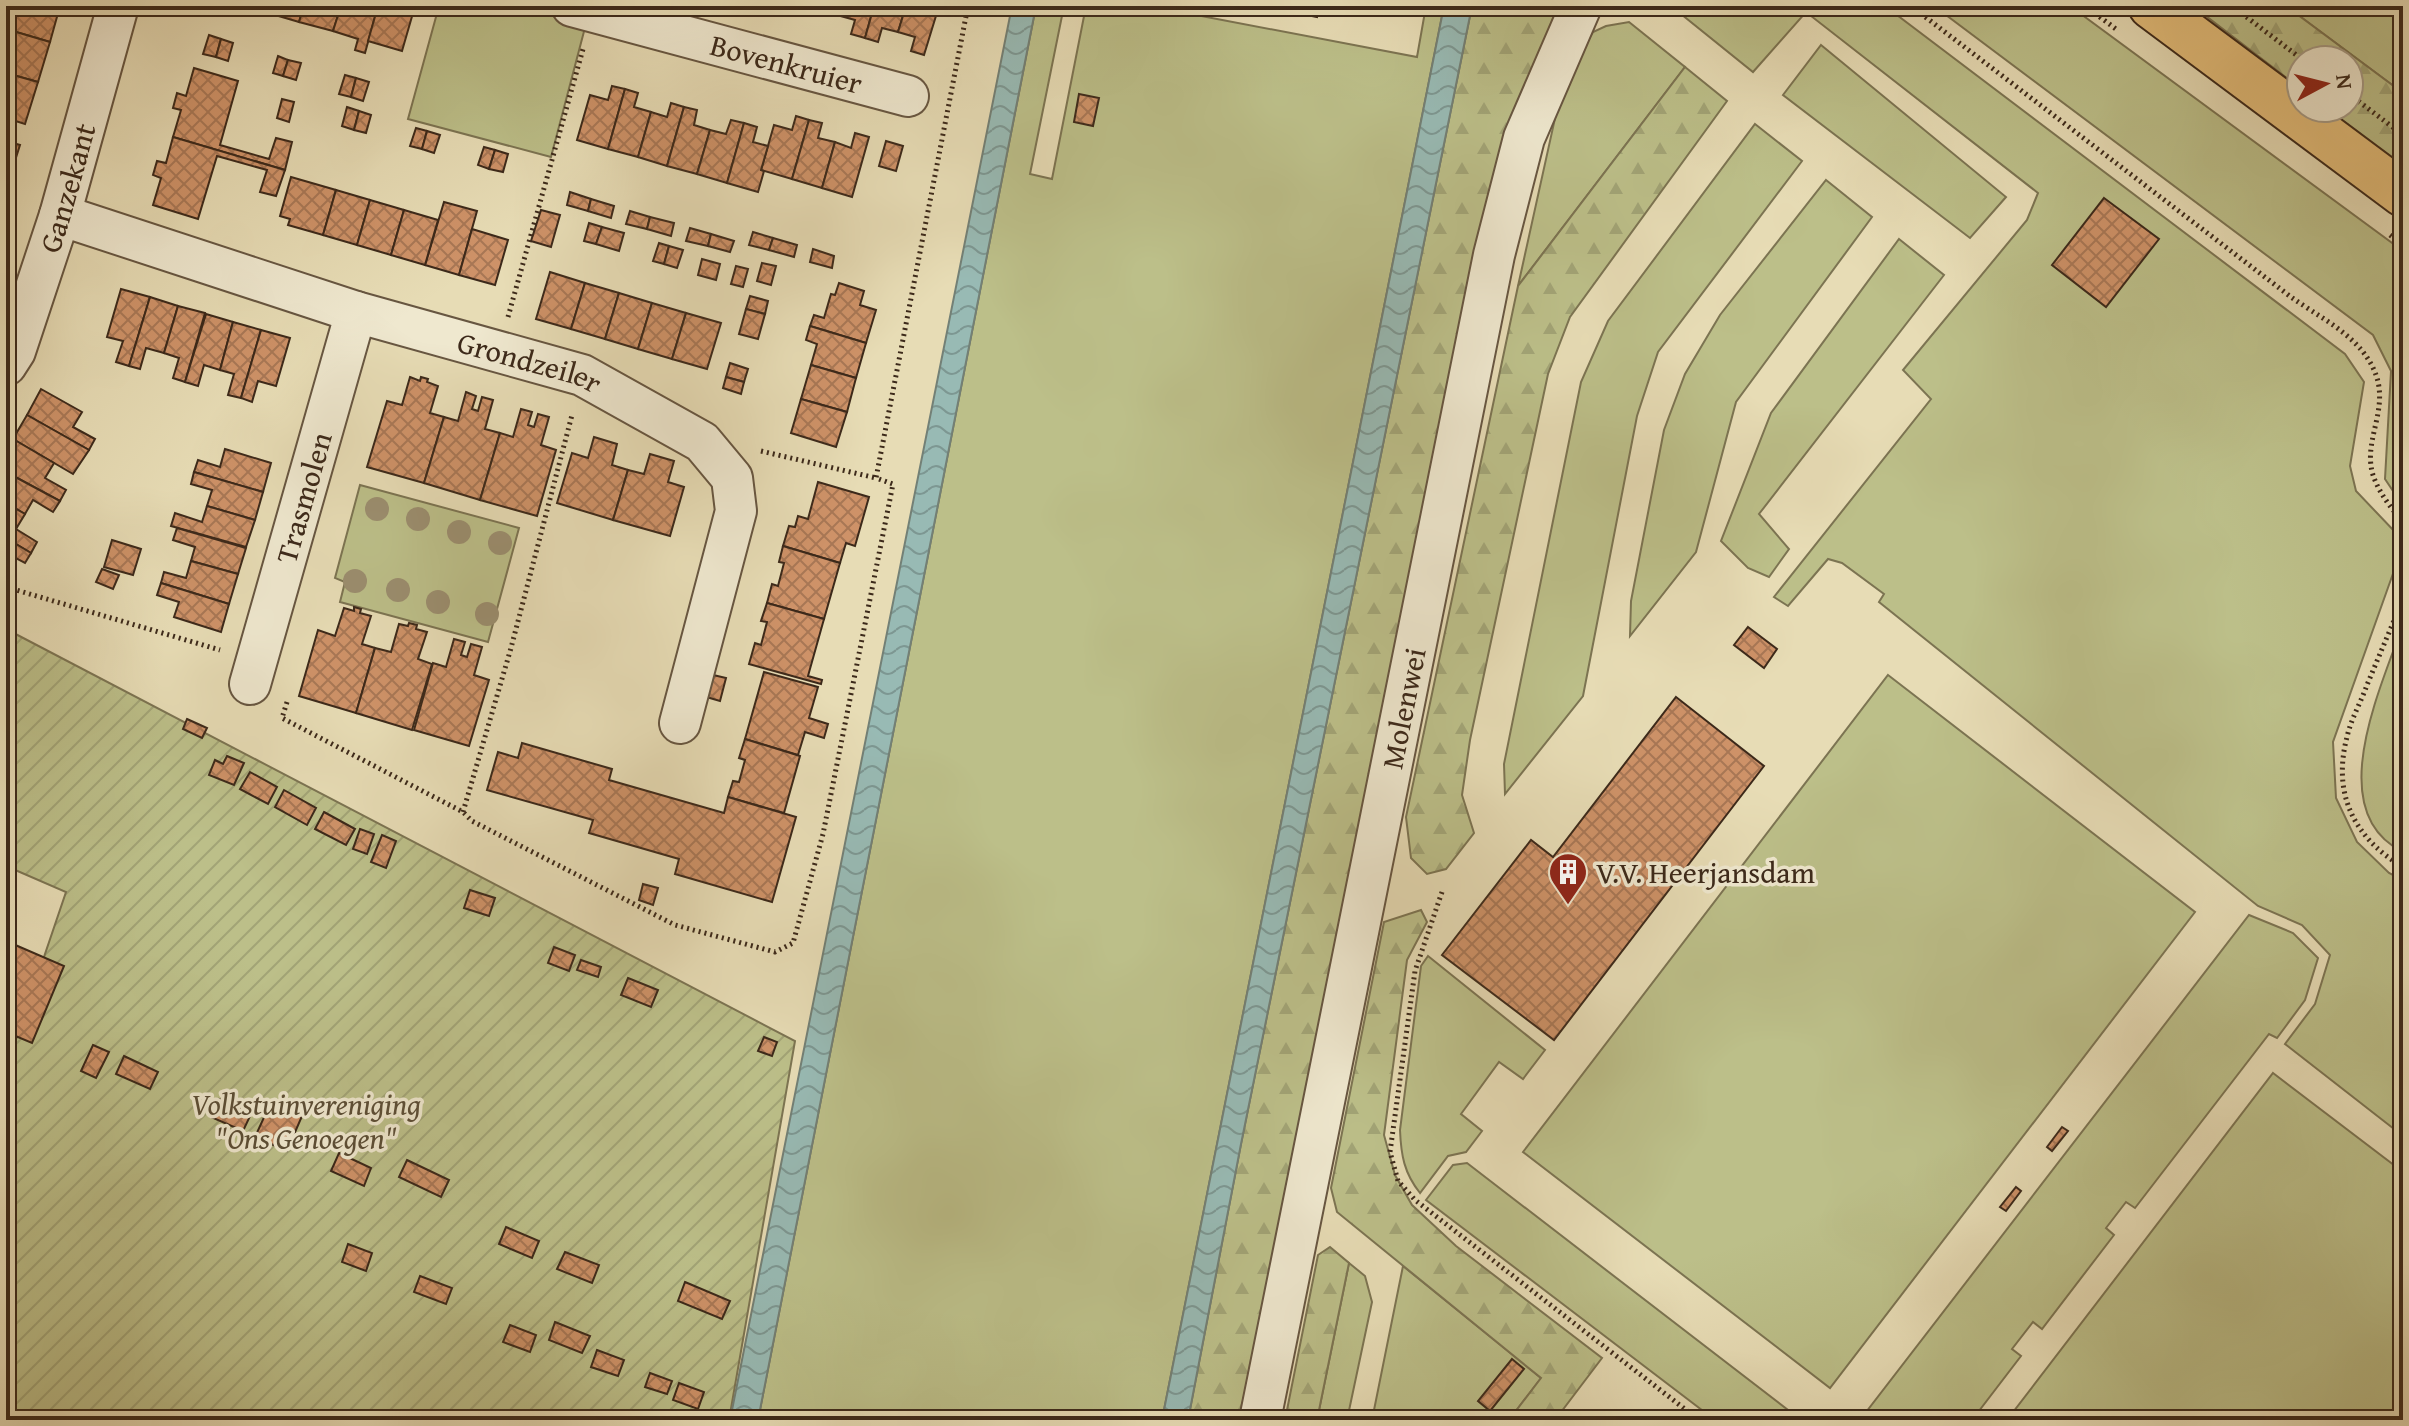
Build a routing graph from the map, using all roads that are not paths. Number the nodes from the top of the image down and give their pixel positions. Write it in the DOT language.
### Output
graph roads {
  1 [pos="118,6"];
  2 [pos="1581,6"];
  3 [pos="2151,6"];
  4 [pos="582,10"];
  5 [pos="908,96"];
  6 [pos="2403,194"];
  7 [pos="60,215"];
  8 [pos="356,312"];
  9 [pos="6,365"];
  10 [pos="250,684"];
  11 [pos="680,723"];
  12 [pos="1260,1420"];
  1 -- 7 [label="street, Ganzekant"];
  2 -- 12 [label="street, Molenwei"];
  3 -- 6 [label="main road"];
  4 -- 5 [label="street, Bovenkruier"];
  7 -- 8 [label="street, Grondzeiler"];
  7 -- 9 [label="street, Ganzekant"];
  8 -- 10 [label="street, Trasmolen"];
  8 -- 11 [label="street, Grondzeiler"];
}
